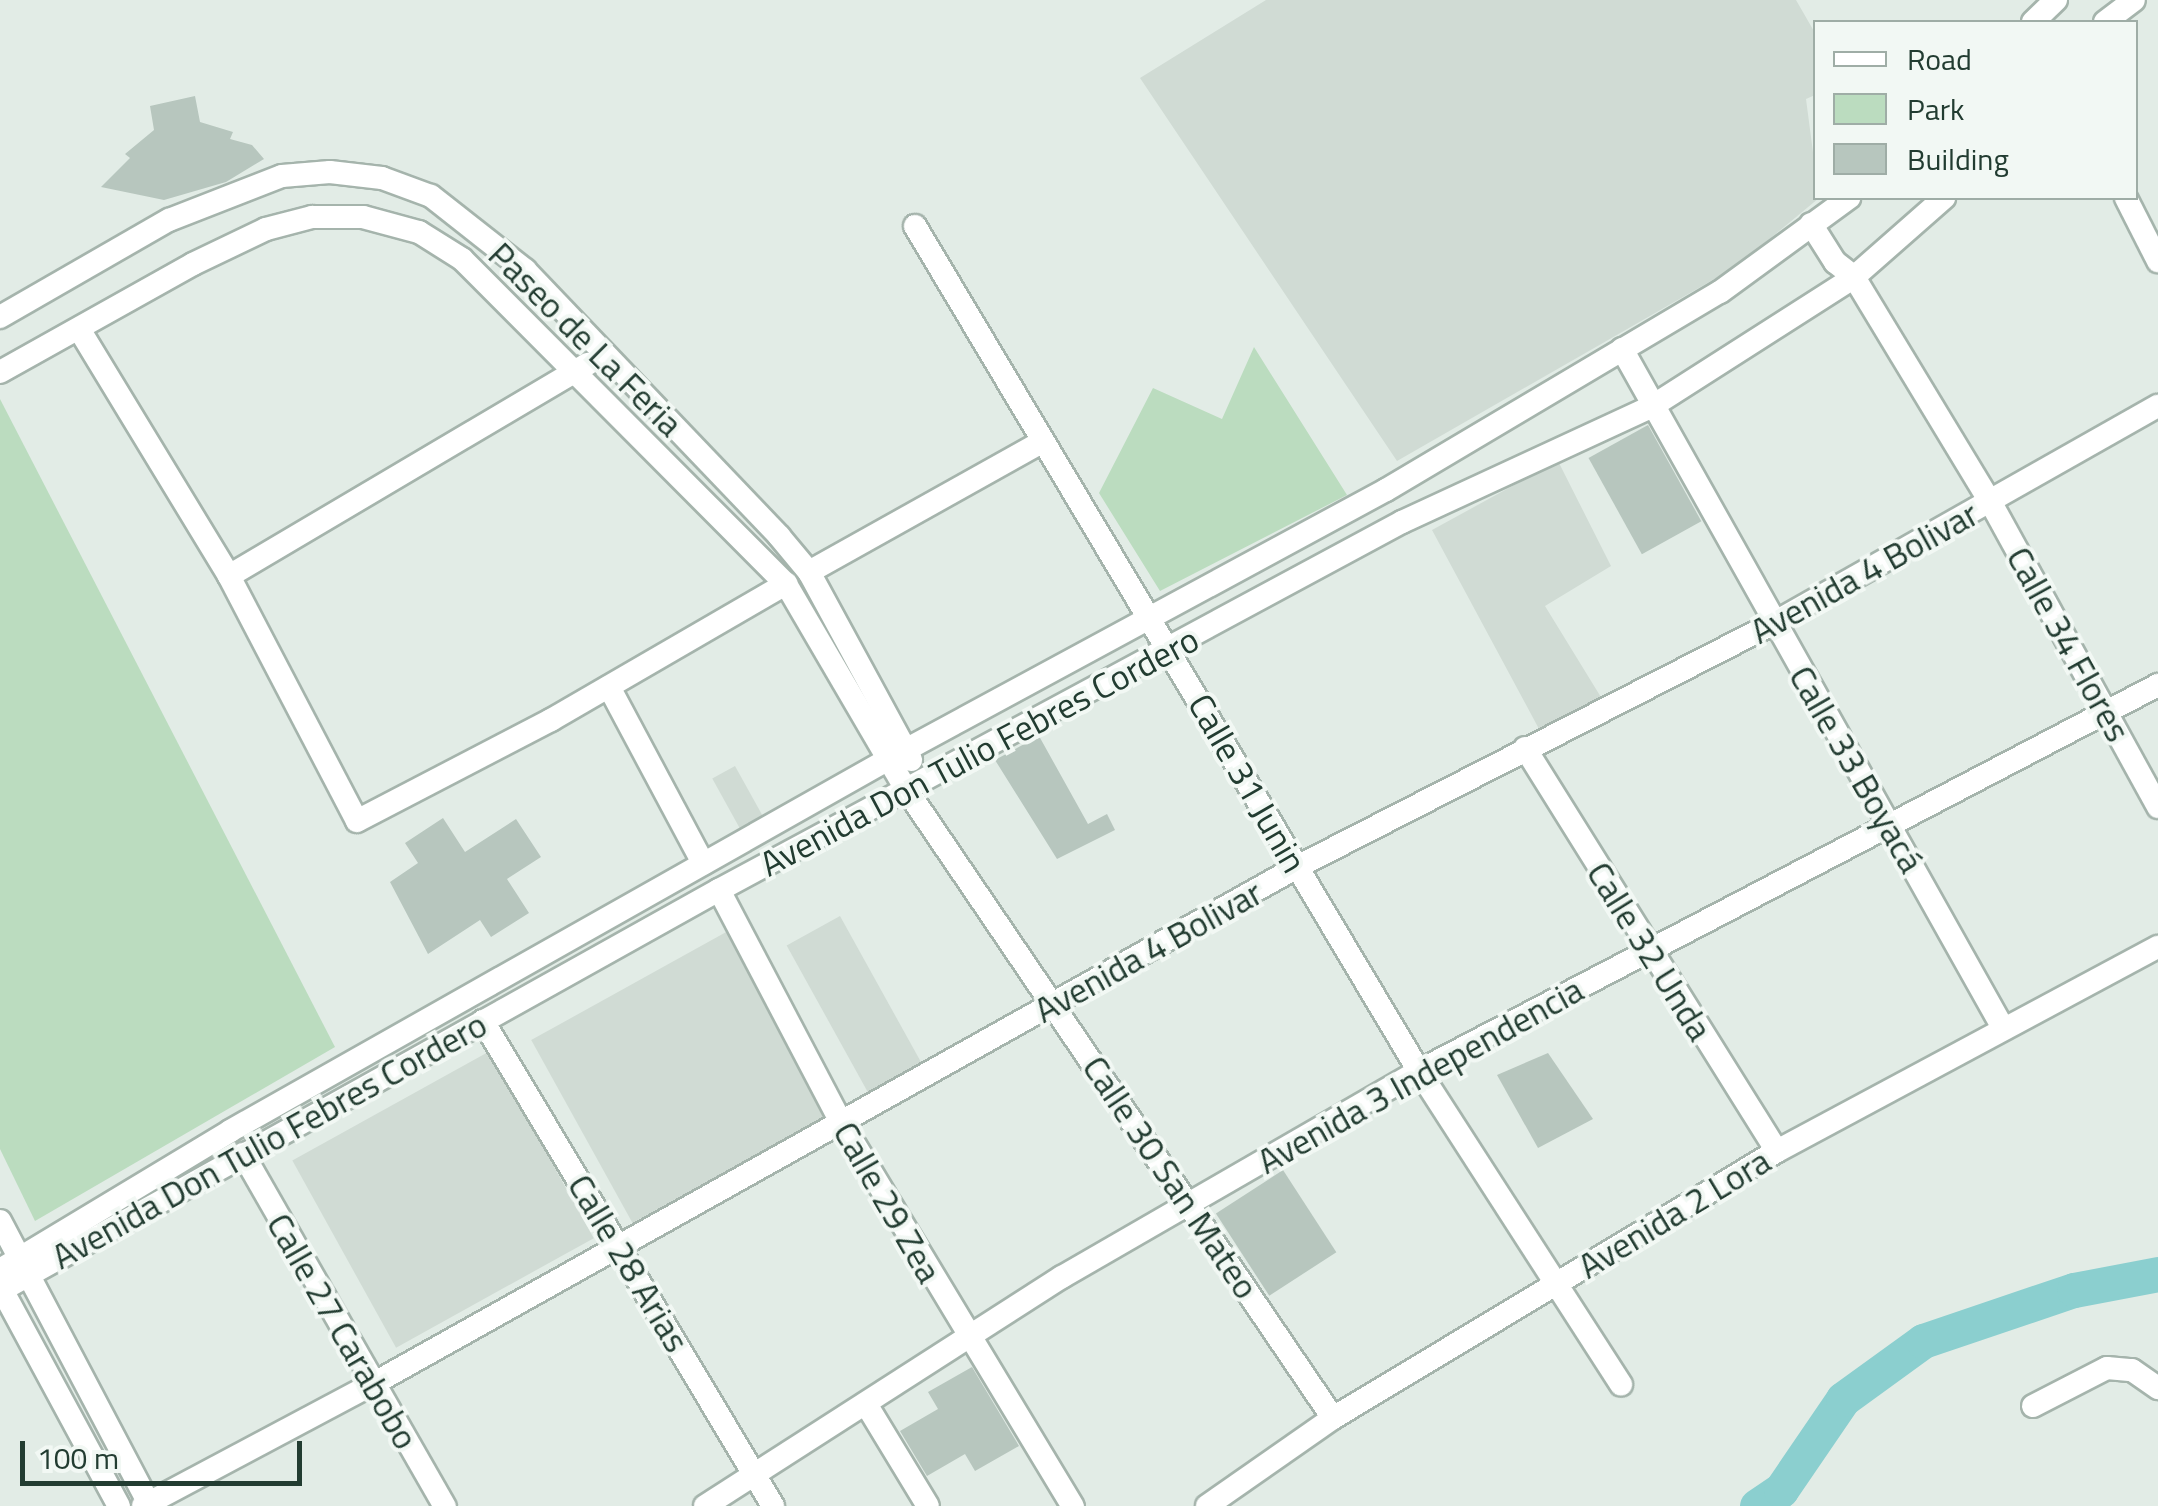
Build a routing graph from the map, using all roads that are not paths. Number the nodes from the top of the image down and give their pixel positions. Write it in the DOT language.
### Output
graph roads {
  1 [pos="2056,0"];
  2 [pos="2134,0"];
  3 [pos="2035,20"];
  4 [pos="2108,20"];
  5 [pos="1846,200"];
  6 [pos="1942,200"];
  7 [pos="2127,200"];
  8 [pos="1811,224"];
  9 [pos="915,226"];
  10 [pos="2158,260"];
  11 [pos="1854,277"];
  12 [pos="0,317"];
  13 [pos="79,329"];
  14 [pos="1622,348"];
  15 [pos="602,354"];
  16 [pos="579,371"];
  17 [pos="0,372"];
  18 [pos="2158,406"];
  19 [pos="1651,407"];
  20 [pos="1043,441"];
  21 [pos="1991,503"];
  22 [pos="809,572"];
  23 [pos="229,576"];
  24 [pos="786,584"];
  25 [pos="1148,617"];
  26 [pos="1774,623"];
  27 [pos="1170,651"];
  28 [pos="2158,685"];
  29 [pos="609,688"];
  30 [pos="2107,712"];
  31 [pos="1525,748"];
  32 [pos="896,755"];
  33 [pos="915,785"];
  34 [pos="2158,807"];
  35 [pos="1890,825"];
  36 [pos="703,864"];
  37 [pos="1297,867"];
  38 [pos="718,890"];
  39 [pos="2158,946"];
  40 [pos="1649,953"];
  41 [pos="1055,1004"];
  42 [pos="483,1022"];
  43 [pos="2003,1028"];
  44 [pos="1419,1070"];
  45 [pos="841,1122"];
  46 [pos="1778,1151"];
  47 [pos="243,1154"];
  48 [pos="1188,1203"];
  49 [pos="0,1221"];
  50 [pos="620,1244"];
  51 [pos="9,1276"];
  52 [pos="1556,1284"];
  53 [pos="966,1337"];
  54 [pos="1621,1385"];
  55 [pos="371,1386"];
  56 [pos="2158,1388"];
  57 [pos="866,1404"];
  58 [pos="2033,1406"];
  59 [pos="1333,1418"];
  60 [pos="755,1477"];
  61 [pos="147,1505"];
  62 [pos="120,1506"];
  63 [pos="445,1506"];
  64 [pos="705,1506"];
  65 [pos="773,1506"];
  66 [pos="928,1506"];
  67 [pos="1072,1506"];
  68 [pos="1207,1506"];
  1 -- 3 [label="street"];
  2 -- 4 [label="street"];
  5 -- 8 [label="street, Avenida Don Tulio Febres Cordero"];
  6 -- 11 [label="street, Avenida Don Tulio Febres Cordero"];
  7 -- 10 [label="street"];
  8 -- 11 [label="street, Calle 34 Flores"];
  8 -- 14 [label="street, Avenida Don Tulio Febres Cordero"];
  9 -- 20 [label="street, Calle 31 Junin"];
  11 -- 19 [label="street, Avenida Don Tulio Febres Cordero"];
  11 -- 21 [label="street, Calle 34 Flores"];
  12 -- 15 [label="street, Paseo de La Feria"];
  13 -- 16 [label="street, Paseo de La Feria"];
  13 -- 17 [label="street, Paseo de La Feria"];
  13 -- 23 [label="street"];
  14 -- 19 [label="street, Calle 33 Boyacá"];
  14 -- 25 [label="street, Avenida Don Tulio Febres Cordero"];
  15 -- 16 [label="street"];
  15 -- 22 [label="street, Paseo de La Feria"];
  16 -- 23 [label="street"];
  16 -- 24 [label="street, Paseo de La Feria"];
  18 -- 21 [label="street, Avenida 4 Bolivar"];
  19 -- 26 [label="street, Calle 33 Boyacá"];
  19 -- 27 [label="street, Avenida Don Tulio Febres Cordero"];
  20 -- 22 [label="street"];
  20 -- 25 [label="street, Calle 31 Junin"];
  21 -- 26 [label="street, Avenida 4 Bolivar"];
  21 -- 30 [label="street, Calle 34 Flores"];
  22 -- 32 [label="street, Paseo de La Feria"];
  23 -- 29 [label="street"];
  24 -- 29 [label="street"];
  24 -- 32 [label="street"];
  25 -- 27 [label="street, Calle 31 Junin"];
  25 -- 32 [label="street, Avenida Don Tulio Febres Cordero"];
  26 -- 31 [label="street, Avenida 4 Bolivar"];
  26 -- 35 [label="street, Calle 33 Boyacá"];
  27 -- 33 [label="street, Avenida Don Tulio Febres Cordero"];
  27 -- 37 [label="street, Calle 31 Junin"];
  28 -- 30 [label="street, Avenida 3 Independencia"];
  29 -- 36 [label="street"];
  30 -- 34 [label="street, Calle 34 Flores"];
  30 -- 35 [label="street, Avenida 3 Independencia"];
  31 -- 37 [label="street, Avenida 4 Bolivar"];
  31 -- 40 [label="street, Calle 32 Unda"];
  32 -- 33 [label="street, Calle 30 San Mateo"];
  32 -- 36 [label="street, Avenida Don Tulio Febres Cordero"];
  33 -- 38 [label="street, Avenida Don Tulio Febres Cordero"];
  33 -- 41 [label="street, Calle 30 San Mateo"];
  35 -- 40 [label="street, Avenida 3 Independencia"];
  35 -- 43 [label="street, Calle 33 Boyacá"];
  36 -- 51 [label="street, Avenida Don Tulio Febres Cordero"];
  37 -- 41 [label="street, Avenida 4 Bolivar"];
  37 -- 44 [label="street, Calle 31 Junin"];
  38 -- 42 [label="street, Avenida Don Tulio Febres Cordero"];
  38 -- 45 [label="street, Calle 29 Zea"];
  39 -- 43 [label="street, Avenida 2 Lora"];
  40 -- 44 [label="street, Avenida 3 Independencia"];
  40 -- 46 [label="street, Calle 32 Unda"];
  41 -- 45 [label="street, Avenida 4 Bolivar"];
  41 -- 48 [label="street, Calle 30 San Mateo"];
  42 -- 47 [label="street, Avenida Don Tulio Febres Cordero"];
  42 -- 50 [label="street, Calle 28 Arias"];
  43 -- 46 [label="street, Avenida 2 Lora"];
  44 -- 48 [label="street, Avenida 3 Independencia"];
  44 -- 52 [label="street, Calle 31 Junin"];
  45 -- 50 [label="street, Avenida 4 Bolivar"];
  45 -- 53 [label="street, Calle 29 Zea"];
  46 -- 52 [label="street, Avenida 2 Lora"];
  47 -- 51 [label="street, Avenida Don Tulio Febres Cordero"];
  47 -- 55 [label="street, Calle 27 Carabobo"];
  48 -- 53 [label="street, Avenida 3 Independencia"];
  48 -- 59 [label="street, Calle 30 San Mateo"];
  49 -- 51 [label="street"];
  50 -- 55 [label="street, Avenida 4 Bolivar"];
  50 -- 60 [label="street, Calle 28 Arias"];
  51 -- 61 [label="street"];
  51 -- 62 [label="street"];
  52 -- 54 [label="street, Calle 31 Junin"];
  52 -- 59 [label="street, Avenida 2 Lora"];
  53 -- 57 [label="street, Avenida 3 Independencia"];
  53 -- 67 [label="street, Calle 29 Zea"];
  55 -- 61 [label="street, Avenida 4 Bolivar"];
  55 -- 63 [label="street, Calle 27 Carabobo"];
  56 -- 58 [label="street"];
  57 -- 60 [label="street, Avenida 3 Independencia"];
  57 -- 66 [label="street"];
  59 -- 68 [label="street, Avenida 2 Lora"];
  60 -- 64 [label="street, Avenida 3 Independencia"];
  60 -- 65 [label="street, Calle 28 Arias"];
}
